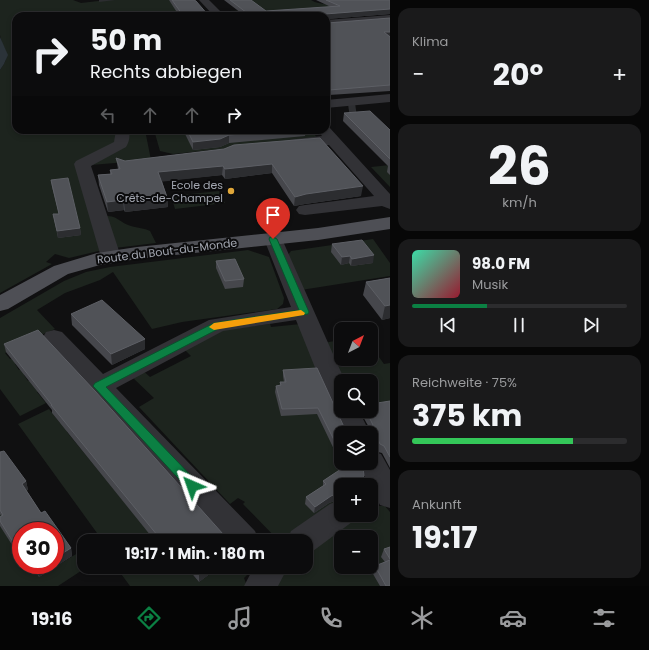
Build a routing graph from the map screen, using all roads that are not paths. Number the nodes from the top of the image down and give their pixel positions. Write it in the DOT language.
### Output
graph roads {
  1 [pos="204,0"];
  2 [pos="216,12"];
  3 [pos="390,18"];
  4 [pos="371,20"];
  5 [pos="330,23"];
  6 [pos="385,29"];
  7 [pos="390,98"];
  8 [pos="330,104"];
  9 [pos="349,111"];
  10 [pos="330,113"];
  11 [pos="122,134"];
  12 [pos="328,135"];
  13 [pos="282,144"];
  14 [pos="388,202"];
  15 [pos="305,210"];
  16 [pos="390,223"];
  17 [pos="273,239"];
  18 [pos="110,257"];
  19 [pos="0,304"];
  20 [pos="315,322"];
  21 [pos="54,337"];
  22 [pos="334,379"];
  23 [pos="99,386"];
  24 [pos="334,518"];
  25 [pos="237,534"];
  26 [pos="312,534"];
  27 [pos="268,574"];
  28 [pos="260,586"];
  1 -- 2 [label="street"];
  3 -- 4 [label="street"];
  4 -- 5 [label="street"];
  4 -- 6 [label="street"];
  7 -- 8 [label="street"];
  9 -- 10 [label="street"];
  11 -- 18 [label="street"];
  12 -- 13 [label="street"];
  12 -- 14 [label="street"];
  14 -- 15 [label="street"];
  16 -- 17 [label="main road, Route du Bout-du-Monde"];
  17 -- 18 [label="main road, Route du Bout-du-Monde"];
  17 -- 20 [label="street"];
  18 -- 19 [label="main road, Route du Bout-du-Monde"];
  20 -- 22 [label="street"];
  20 -- 23 [label="street"];
  21 -- 23 [label="street"];
  23 -- 25 [label="street"];
  24 -- 26 [label="street"];
  27 -- 28 [label="street"];
}
